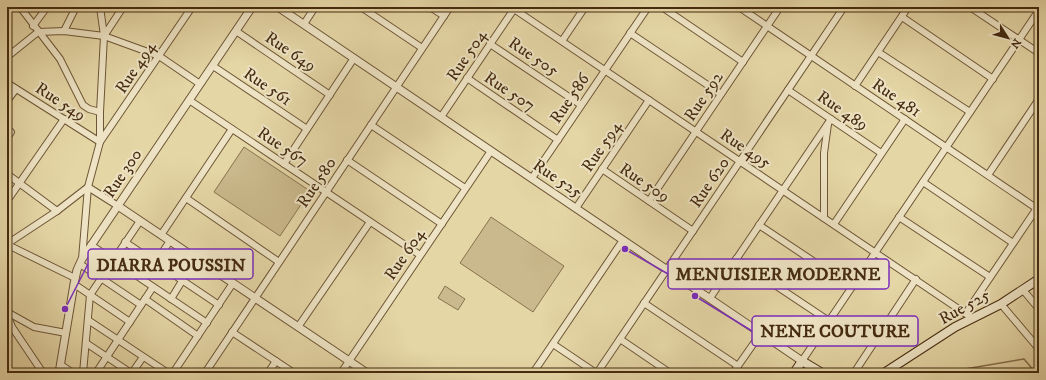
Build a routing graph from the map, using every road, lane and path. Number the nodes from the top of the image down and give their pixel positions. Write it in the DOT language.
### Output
graph roads {
  1 [pos="20,7"];
  2 [pos="47,7"];
  3 [pos="76,7"];
  4 [pos="100,7"];
  5 [pos="123,7"];
  6 [pos="192,7"];
  7 [pos="252,7"];
  8 [pos="278,7"];
  9 [pos="315,7"];
  10 [pos="361,7"];
  11 [pos="430,7"];
  12 [pos="450,7"];
  13 [pos="585,7"];
  14 [pos="648,7"];
  15 [pos="662,7"];
  16 [pos="739,7"];
  17 [pos="780,7"];
  18 [pos="844,7"];
  19 [pos="908,7"];
  20 [pos="970,7"];
  21 [pos="512,8"];
  22 [pos="978,9"];
  23 [pos="1039,10"];
  24 [pos="444,16"];
  25 [pos="902,17"];
  26 [pos="304,24"];
  27 [pos="34,26"];
  28 [pos="767,26"];
  29 [pos="64,31"];
  30 [pos="236,31"];
  31 [pos="38,32"];
  32 [pos="630,33"];
  33 [pos="104,36"];
  34 [pos="1019,40"];
  35 [pos="562,41"];
  36 [pos="490,44"];
  37 [pos="422,48"];
  38 [pos="878,52"];
  39 [pos="1039,53"];
  40 [pos="159,56"];
  41 [pos="811,56"];
  42 [pos="7,58"];
  43 [pos="354,58"];
  44 [pos="743,62"];
  45 [pos="213,66"];
  46 [pos="605,70"];
  47 [pos="467,78"];
  48 [pos="993,79"];
  49 [pos="7,83"];
  50 [pos="200,84"];
  51 [pos="855,86"];
  52 [pos="396,87"];
  53 [pos="16,89"];
  54 [pos="788,90"];
  55 [pos="721,94"];
  56 [pos="330,95"];
  57 [pos="1039,99"];
  58 [pos="189,100"];
  59 [pos="649,100"];
  60 [pos="7,101"];
  61 [pos="581,105"];
  62 [pos="1037,107"];
  63 [pos="100,112"];
  64 [pos="970,112"];
  65 [pos="441,117"];
  66 [pos="64,119"];
  67 [pos="905,119"];
  68 [pos="830,121"];
  69 [pos="371,125"];
  70 [pos="7,128"];
  71 [pos="232,129"];
  72 [pos="307,129"];
  73 [pos="696,132"];
  74 [pos="7,138"];
  75 [pos="558,140"];
  76 [pos="100,142"];
  77 [pos="946,147"];
  78 [pos="491,151"];
  79 [pos="881,153"];
  80 [pos="347,160"];
  81 [pos="740,161"];
  82 [pos="284,164"];
  83 [pos="602,170"];
  84 [pos="7,174"];
  85 [pos="988,175"];
  86 [pos="532,178"];
  87 [pos="923,182"];
  88 [pos="20,183"];
  89 [pos="88,187"];
  90 [pos="465,188"];
  91 [pos="783,190"];
  92 [pos="326,192"];
  93 [pos="186,198"];
  94 [pos="649,201"];
  95 [pos="7,202"];
  96 [pos="118,206"];
  97 [pos="576,208"];
  98 [pos="1038,208"];
  99 [pos="57,211"];
  100 [pos="900,217"];
  101 [pos="824,218"];
  102 [pos="140,221"];
  103 [pos="370,222"];
  104 [pos="442,224"];
  105 [pos="834,224"];
  106 [pos="759,225"];
  107 [pos="693,231"];
  108 [pos="161,235"];
  109 [pos="623,240"];
  110 [pos="170,241"];
  111 [pos="125,242"];
  112 [pos="1013,243"];
  113 [pos="8,244"];
  114 [pos="91,245"];
  115 [pos="876,252"];
  116 [pos="420,255"];
  117 [pos="736,259"];
  118 [pos="113,260"];
  119 [pos="81,261"];
  120 [pos="155,262"];
  121 [pos="279,262"];
  122 [pos="667,269"];
  123 [pos="101,278"];
  124 [pos="990,278"];
  125 [pos="916,279"];
  126 [pos="1039,279"];
  127 [pos="75,281"];
  128 [pos="182,281"];
  129 [pos="233,283"];
  130 [pos="153,287"];
  131 [pos="852,287"];
  132 [pos="1023,290"];
  133 [pos="90,295"];
  134 [pos="255,298"];
  135 [pos="710,298"];
  136 [pos="171,299"];
  137 [pos="143,302"];
  138 [pos="644,303"];
  139 [pos="1000,304"];
  140 [pos="218,305"];
  141 [pos="1039,309"];
  142 [pos="7,313"];
  143 [pos="969,315"];
  144 [pos="88,320"];
  145 [pos="829,321"];
  146 [pos="130,322"];
  147 [pos="206,323"];
  148 [pos="298,327"];
  149 [pos="232,332"];
  150 [pos="66,333"];
  151 [pos="761,333"];
  152 [pos="198,336"];
  153 [pos="620,339"];
  154 [pos="117,340"];
  155 [pos="86,343"];
  156 [pos="553,344"];
  157 [pos="1039,349"];
  158 [pos="107,356"];
  159 [pos="143,358"];
  160 [pos="276,361"];
  161 [pos="349,361"];
  162 [pos="802,361"];
  163 [pos="61,365"];
  164 [pos="738,366"];
  165 [pos="97,371"];
  166 [pos="270,371"];
  167 [pos="44,373"];
  168 [pos="60,373"];
  169 [pos="73,373"];
  170 [pos="83,373"];
  171 [pos="106,373"];
  172 [pos="132,373"];
  173 [pos="168,373"];
  174 [pos="173,373"];
  175 [pos="205,373"];
  176 [pos="294,373"];
  177 [pos="340,373"];
  178 [pos="367,373"];
  179 [pos="534,373"];
  180 [pos="597,373"];
  181 [pos="670,373"];
  182 [pos="733,373"];
  183 [pos="794,373"];
  184 [pos="822,373"];
  185 [pos="854,373"];
  186 [pos="884,373"];
  1 -- 27 [label="street"];
  2 -- 27 [label="street"];
  3 -- 29 [label="street"];
  4 -- 33 [label="street"];
  5 -- 33 [label="street"];
  6 -- 40 [label="street, Rue 494"];
  7 -- 30 [label="street, Rue 300"];
  8 -- 26 [label="street, Rue 525"];
  9 -- 26 [label="street"];
  10 -- 37 [label="street"];
  11 -- 24 [label="street"];
  12 -- 24 [label="street, Rue 580"];
  13 -- 35 [label="street"];
  14 -- 32 [label="street, Rue 586"];
  15 -- 44 [label="street"];
  16 -- 28 [label="street, Rue 481"];
  17 -- 28 [label="street, Rue 592"];
  18 -- 41 [label="street, Rue 620"];
  19 -- 25 [label="street"];
  20 -- 22 [label="street"];
  21 -- 35 [label="street, Rue 495"];
  21 -- 36 [label="street, Rue 504"];
  22 -- 34 [label="street"];
  23 -- 34 [label="street"];
  24 -- 37 [label="street, Rue 580"];
  25 -- 38 [label="street"];
  25 -- 48 [label="street"];
  26 -- 43 [label="street, Rue 525"];
  27 -- 31 [label="street"];
  28 -- 41 [label="street, Rue 481"];
  28 -- 44 [label="street, Rue 592"];
  29 -- 31 [label="street"];
  29 -- 33 [label="street"];
  30 -- 45 [label="street, Rue 300"];
  30 -- 56 [label="street, Rue 649"];
  31 -- 42 [label="street"];
  31 -- 63 [label="street"];
  32 -- 46 [label="street, Rue 586"];
  32 -- 55 [label="street"];
  33 -- 40 [label="street"];
  33 -- 63 [label="street"];
  34 -- 39 [label="street"];
  34 -- 48 [label="street"];
  35 -- 46 [label="street, Rue 495"];
  36 -- 47 [label="street, Rue 504"];
  36 -- 61 [label="street, Rue 505"];
  37 -- 52 [label="street, Rue 580"];
  38 -- 51 [label="street"];
  38 -- 64 [label="street"];
  40 -- 50 [label="street"];
  40 -- 76 [label="street, Rue 494"];
  41 -- 51 [label="street, Rue 481"];
  41 -- 54 [label="street, Rue 620"];
  43 -- 52 [label="street, Rue 525"];
  43 -- 56 [label="street"];
  44 -- 55 [label="street, Rue 592"];
  45 -- 50 [label="street, Rue 300"];
  45 -- 72 [label="street, Rue 561"];
  46 -- 59 [label="street, Rue 495"];
  46 -- 61 [label="street, Rue 586"];
  47 -- 65 [label="street, Rue 504"];
  47 -- 75 [label="street, Rue 507"];
  48 -- 64 [label="street"];
  49 -- 53 [label="street, Rue 549"];
  50 -- 58 [label="street, Rue 300"];
  51 -- 67 [label="street, Rue 481"];
  52 -- 65 [label="street, Rue 525"];
  52 -- 69 [label="street, Rue 580"];
  53 -- 60 [label="street"];
  53 -- 66 [label="street, Rue 549"];
  54 -- 68 [label="street, Rue 489"];
  54 -- 81 [label="street, Rue 620"];
  55 -- 73 [label="street, Rue 592"];
  56 -- 72 [label="street"];
  57 -- 62 [label="street"];
  58 -- 71 [label="street, Rue 567"];
  58 -- 96 [label="street, Rue 300"];
  59 -- 73 [label="street, Rue 495"];
  59 -- 83 [label="street, Rue 594"];
  61 -- 75 [label="street, Rue 586"];
  62 -- 85 [label="street"];
  63 -- 76 [label="street"];
  64 -- 77 [label="street"];
  65 -- 78 [label="street, Rue 525"];
  66 -- 76 [label="street, Rue 549"];
  66 -- 88 [label="street"];
  67 -- 77 [label="street, Rue 481"];
  67 -- 79 [label="street"];
  68 -- 79 [label="street, Rue 489"];
  68 -- 91 [label="street"];
  68 -- 101 [label="street"];
  69 -- 80 [label="street, Rue 580"];
  69 -- 90 [label="street"];
  70 -- 74 [label="street"];
  71 -- 82 [label="street, Rue 567"];
  71 -- 93 [label="street"];
  72 -- 82 [label="street"];
  73 -- 81 [label="street, Rue 495"];
  73 -- 94 [label="street, Rue 592"];
  75 -- 86 [label="street, Rue 586"];
  76 -- 89 [label="street"];
  77 -- 85 [label="street, Rue 481"];
  77 -- 87 [label="street"];
  78 -- 86 [label="street, Rue 525"];
  78 -- 90 [label="street, Rue 604"];
  79 -- 105 [label="street"];
  80 -- 92 [label="street, Rue 580"];
  80 -- 104 [label="street"];
  81 -- 91 [label="street, Rue 495"];
  81 -- 107 [label="street, Rue 620"];
  82 -- 92 [label="street, Rue 567"];
  83 -- 94 [label="street, Rue 509"];
  83 -- 97 [label="street, Rue 594"];
  84 -- 88 [label="street"];
  85 -- 98 [label="street, Rue 481"];
  86 -- 97 [label="street, Rue 525"];
  87 -- 100 [label="street"];
  87 -- 112 [label="street"];
  88 -- 95 [label="street"];
  88 -- 99 [label="street"];
  89 -- 96 [label="street"];
  89 -- 99 [label="street"];
  89 -- 119 [label="street"];
  90 -- 104 [label="street, Rue 604"];
  91 -- 101 [label="street, Rue 495"];
  91 -- 106 [label="street"];
  92 -- 103 [label="street, Rue 567"];
  92 -- 121 [label="street, Rue 580"];
  93 -- 108 [label="street"];
  93 -- 121 [label="street"];
  94 -- 107 [label="street, Rue 509"];
  96 -- 102 [label="street"];
  96 -- 114 [label="street, Rue 300"];
  97 -- 109 [label="street, Rue 525"];
  98 -- 112 [label="street"];
  99 -- 113 [label="street"];
  100 -- 115 [label="street"];
  100 -- 124 [label="street"];
  101 -- 105 [label="street, Rue 495"];
  102 -- 108 [label="street"];
  102 -- 111 [label="street"];
  103 -- 116 [label="street, Rue 567"];
  103 -- 148 [label="street"];
  104 -- 116 [label="street, Rue 604"];
  105 -- 115 [label="street, Rue 495"];
  106 -- 117 [label="street"];
  106 -- 131 [label="street"];
  107 -- 122 [label="street, Rue 620"];
  108 -- 110 [label="street"];
  109 -- 122 [label="street, Rue 525"];
  109 -- 156 [label="street"];
  110 -- 120 [label="street"];
  110 -- 129 [label="street"];
  111 -- 118 [label="street"];
  111 -- 120 [label="street"];
  112 -- 124 [label="street"];
  113 -- 127 [label="street"];
  114 -- 118 [label="street"];
  114 -- 119 [label="street, Rue 300"];
  115 -- 125 [label="street, Rue 495"];
  115 -- 131 [label="street"];
  116 -- 161 [label="street, Rue 604"];
  117 -- 135 [label="street"];
  117 -- 145 [label="street"];
  118 -- 123 [label="street"];
  118 -- 130 [label="street"];
  119 -- 123 [label="street"];
  119 -- 127 [label="street, Rue 300"];
  120 -- 128 [label="street"];
  121 -- 134 [label="street, Rue 580"];
  122 -- 135 [label="street, Rue 525"];
  122 -- 138 [label="street, Rue 620"];
  123 -- 133 [label="street"];
  123 -- 137 [label="street"];
  124 -- 143 [label="street"];
  125 -- 143 [label="street, Rue 495"];
  125 -- 185 [label="street"];
  126 -- 132 [label="main road, Rue 525"];
  127 -- 133 [label="street"];
  127 -- 150 [label="street, Rue 300"];
  128 -- 136 [label="street"];
  128 -- 140 [label="street"];
  129 -- 134 [label="street"];
  129 -- 140 [label="street"];
  130 -- 136 [label="street"];
  130 -- 137 [label="street"];
  131 -- 145 [label="street"];
  132 -- 139 [label="main road, Rue 525"];
  132 -- 141 [label="street"];
  133 -- 144 [label="street"];
  133 -- 146 [label="street"];
  134 -- 148 [label="street"];
  134 -- 149 [label="street, Rue 580"];
  135 -- 151 [label="street, Rue 525"];
  136 -- 147 [label="street"];
  137 -- 146 [label="street"];
  137 -- 152 [label="street"];
  138 -- 153 [label="street, Rue 620"];
  138 -- 164 [label="street"];
  139 -- 143 [label="main road, Rue 525"];
  139 -- 157 [label="street"];
  140 -- 147 [label="street"];
  142 -- 150 [label="street"];
  142 -- 167 [label="street"];
  143 -- 186 [label="main road, Rue 525"];
  144 -- 154 [label="street"];
  144 -- 155 [label="street"];
  145 -- 162 [label="street"];
  146 -- 154 [label="street"];
  147 -- 152 [label="street"];
  148 -- 161 [label="street"];
  149 -- 160 [label="street"];
  149 -- 175 [label="street, Rue 580"];
  150 -- 163 [label="street, Rue 300"];
  151 -- 162 [label="street, Rue 525"];
  151 -- 164 [label="street"];
  152 -- 174 [label="street"];
  153 -- 180 [label="street, Rue 620"];
  153 -- 181 [label="street"];
  154 -- 158 [label="street"];
  154 -- 159 [label="street"];
  155 -- 158 [label="street"];
  155 -- 170 [label="street"];
  156 -- 179 [label="street"];
  156 -- 180 [label="street"];
  158 -- 165 [label="street"];
  158 -- 172 [label="street"];
  159 -- 172 [label="street"];
  159 -- 173 [label="street"];
  160 -- 166 [label="street"];
  160 -- 176 [label="street"];
  161 -- 177 [label="street, Rue 604"];
  161 -- 178 [label="street"];
  162 -- 183 [label="main road"];
  162 -- 184 [label="main road, Rue 525"];
  163 -- 168 [label="street, Rue 300"];
  163 -- 169 [label="street"];
  164 -- 182 [label="street"];
  165 -- 171 [label="street"];
}
